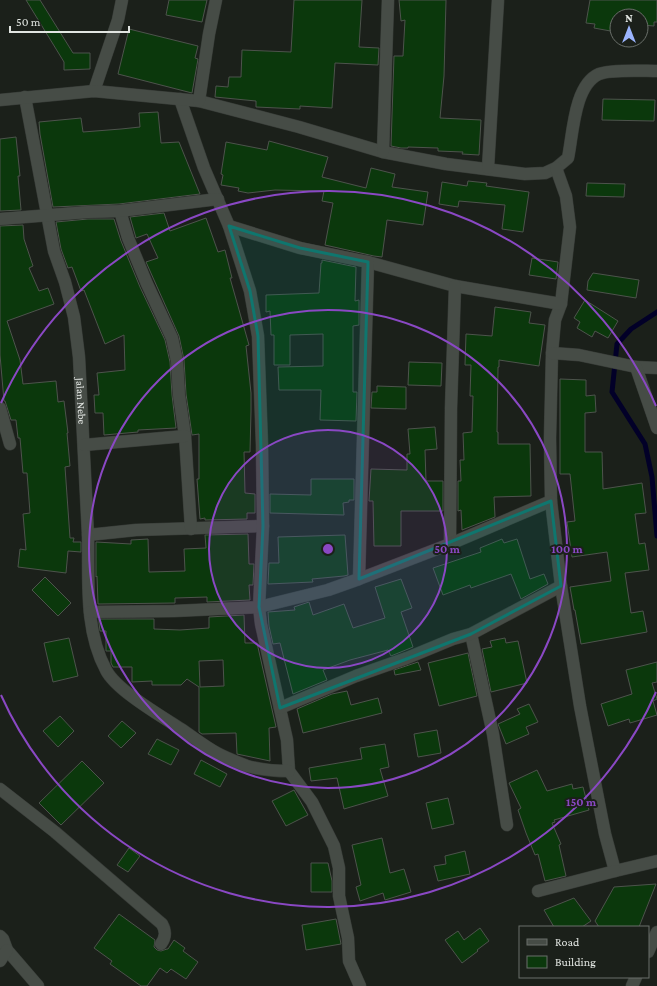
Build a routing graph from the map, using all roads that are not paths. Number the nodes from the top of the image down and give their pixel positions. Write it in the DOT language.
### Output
graph roads {
  1 [pos="122,0"];
  2 [pos="216,0"];
  3 [pos="388,0"];
  4 [pos="498,0"];
  5 [pos="657,71"];
  6 [pos="94,91"];
  7 [pos="25,96"];
  8 [pos="180,99"];
  9 [pos="0,100"];
  10 [pos="199,101"];
  11 [pos="383,152"];
  12 [pos="488,168"];
  13 [pos="556,168"];
  14 [pos="218,199"];
  15 [pos="120,211"];
  16 [pos="47,215"];
  17 [pos="0,219"];
  18 [pos="229,226"];
  19 [pos="368,262"];
  20 [pos="455,286"];
  21 [pos="560,304"];
  22 [pos="552,353"];
  23 [pos="636,367"];
  24 [pos="657,368"];
  25 [pos="0,408"];
  26 [pos="657,428"];
  27 [pos="185,436"];
  28 [pos="10,444"];
  29 [pos="84,445"];
  30 [pos="551,501"];
  31 [pos="262,526"];
  32 [pos="191,529"];
  33 [pos="88,536"];
  34 [pos="450,544"];
  35 [pos="359,579"];
  36 [pos="561,586"];
  37 [pos="259,607"];
  38 [pos="90,612"];
  39 [pos="471,634"];
  40 [pos="280,708"];
  41 [pos="289,771"];
  42 [pos="0,789"];
  43 [pos="507,825"];
  44 [pos="657,861"];
  45 [pos="615,871"];
  46 [pos="538,891"];
  47 [pos="657,932"];
  48 [pos="0,936"];
  49 [pos="161,944"];
  50 [pos="7,950"];
  51 [pos="649,950"];
  52 [pos="0,961"];
  53 [pos="38,986"];
  54 [pos="360,986"];
  1 -- 6 [label="street"];
  2 -- 10 [label="street"];
  3 -- 11 [label="street"];
  4 -- 12 [label="street"];
  5 -- 13 [label="street"];
  6 -- 7 [label="street"];
  6 -- 8 [label="street"];
  7 -- 9 [label="street"];
  7 -- 16 [label="street, Jalan Nebe"];
  8 -- 10 [label="street"];
  8 -- 14 [label="street"];
  10 -- 11 [label="street"];
  11 -- 12 [label="street"];
  12 -- 13 [label="street"];
  13 -- 21 [label="street"];
  14 -- 15 [label="street"];
  14 -- 18 [label="street"];
  15 -- 16 [label="street"];
  15 -- 27 [label="street"];
  16 -- 17 [label="street"];
  16 -- 29 [label="street, Jalan Nebe"];
  18 -- 19 [label="street"];
  18 -- 31 [label="street"];
  19 -- 20 [label="street"];
  19 -- 35 [label="street"];
  20 -- 21 [label="street"];
  20 -- 34 [label="street"];
  21 -- 22 [label="street"];
  22 -- 23 [label="street"];
  22 -- 30 [label="street"];
  23 -- 24 [label="street"];
  23 -- 26 [label="street"];
  25 -- 28 [label="street"];
  27 -- 29 [label="street"];
  27 -- 32 [label="street"];
  29 -- 33 [label="street, Jalan Nebe"];
  30 -- 34 [label="street"];
  30 -- 36 [label="street"];
  31 -- 32 [label="street"];
  31 -- 37 [label="street"];
  32 -- 33 [label="street"];
  33 -- 38 [label="street, Jalan Nebe"];
  34 -- 35 [label="street"];
  35 -- 37 [label="street"];
  36 -- 39 [label="street"];
  36 -- 45 [label="street"];
  37 -- 38 [label="street"];
  37 -- 40 [label="street"];
  38 -- 41 [label="street, Jalan Nebe"];
  39 -- 40 [label="street"];
  39 -- 43 [label="street"];
  40 -- 41 [label="street"];
  41 -- 54 [label="street"];
  42 -- 49 [label="street"];
  44 -- 45 [label="street"];
  45 -- 46 [label="street"];
  47 -- 51 [label="street"];
  48 -- 50 [label="street"];
  50 -- 52 [label="street"];
  50 -- 53 [label="street"];
}
